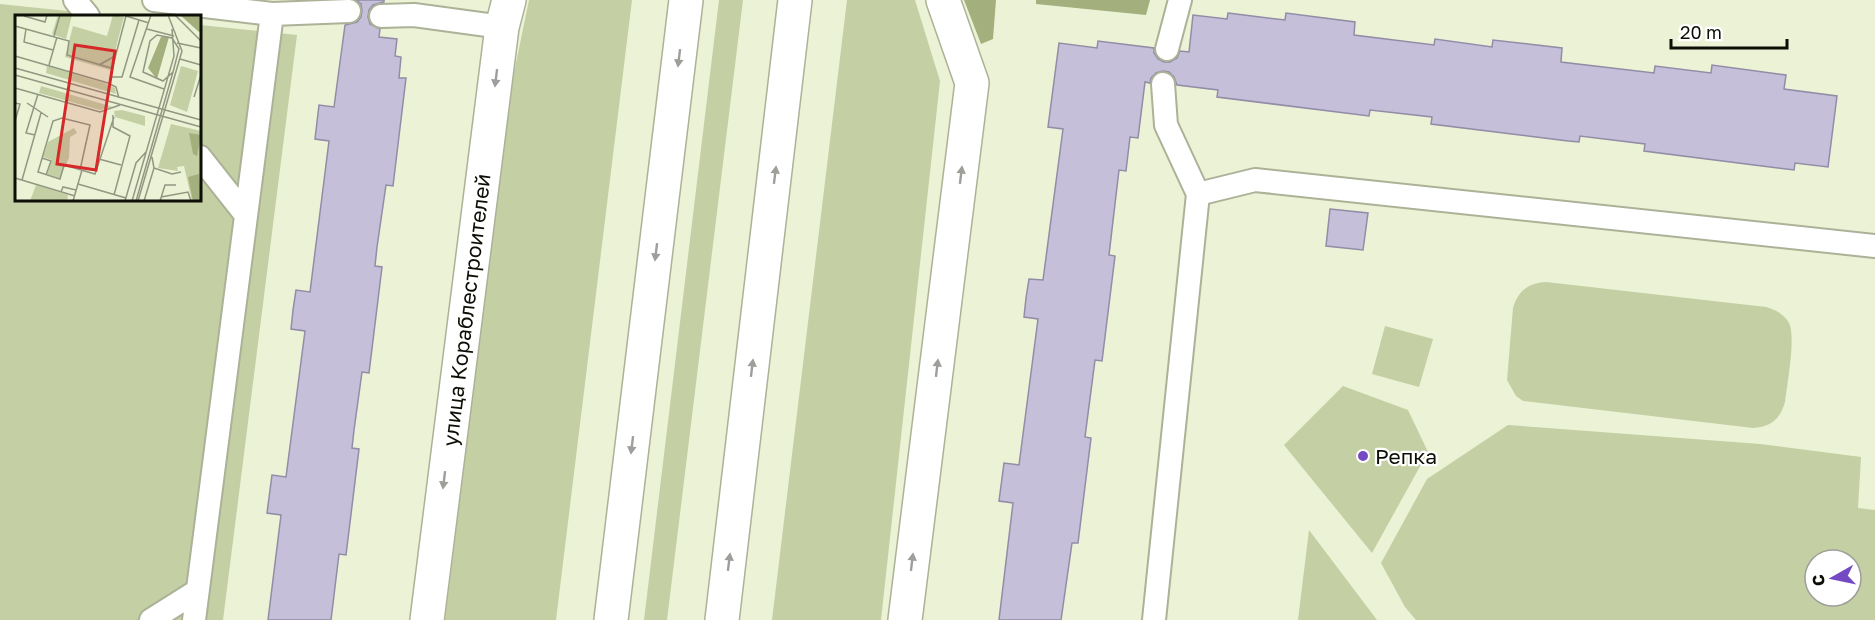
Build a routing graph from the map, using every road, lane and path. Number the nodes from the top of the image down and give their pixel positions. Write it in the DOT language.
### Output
graph roads {
  1 [pos="75,0"];
  2 [pos="154,0"];
  3 [pos="686,0"];
  4 [pos="795,0"];
  5 [pos="943,0"];
  6 [pos="1180,0"];
  7 [pos="415,8"];
  8 [pos="348,11"];
  9 [pos="272,14"];
  10 [pos="506,14"];
  11 [pos="87,15"];
  12 [pos="381,16"];
  13 [pos="1167,49"];
  14 [pos="1163,84"];
  15 [pos="201,158"];
  16 [pos="1197,194"];
  17 [pos="245,214"];
  18 [pos="1875,246"];
  19 [pos="197,591"];
  20 [pos="151,620"];
  21 [pos="194,620"];
  22 [pos="427,620"];
  23 [pos="611,620"];
  24 [pos="722,620"];
  25 [pos="905,620"];
  26 [pos="1154,620"];
  1 -- 11 [label="lane"];
  2 -- 9 [label="lane"];
  3 -- 23 [label="main road, one-way"];
  24 -- 4 [label="main road, one-way"];
  25 -- 5 [label="main road, one-way"];
  6 -- 13 [label="lane"];
  7 -- 10 [label="lane"];
  7 -- 12 [label="lane"];
  8 -- 9 [label="lane"];
  9 -- 17 [label="lane"];
  10 -- 22 [label="main road, улица Кораблестроителей, one-way"];
  14 -- 16 [label="lane"];
  15 -- 17 [label="lane"];
  16 -- 18 [label="lane"];
  16 -- 26 [label="lane"];
  17 -- 19 [label="lane"];
  19 -- 20 [label="lane"];
  19 -- 21 [label="lane"];
}
